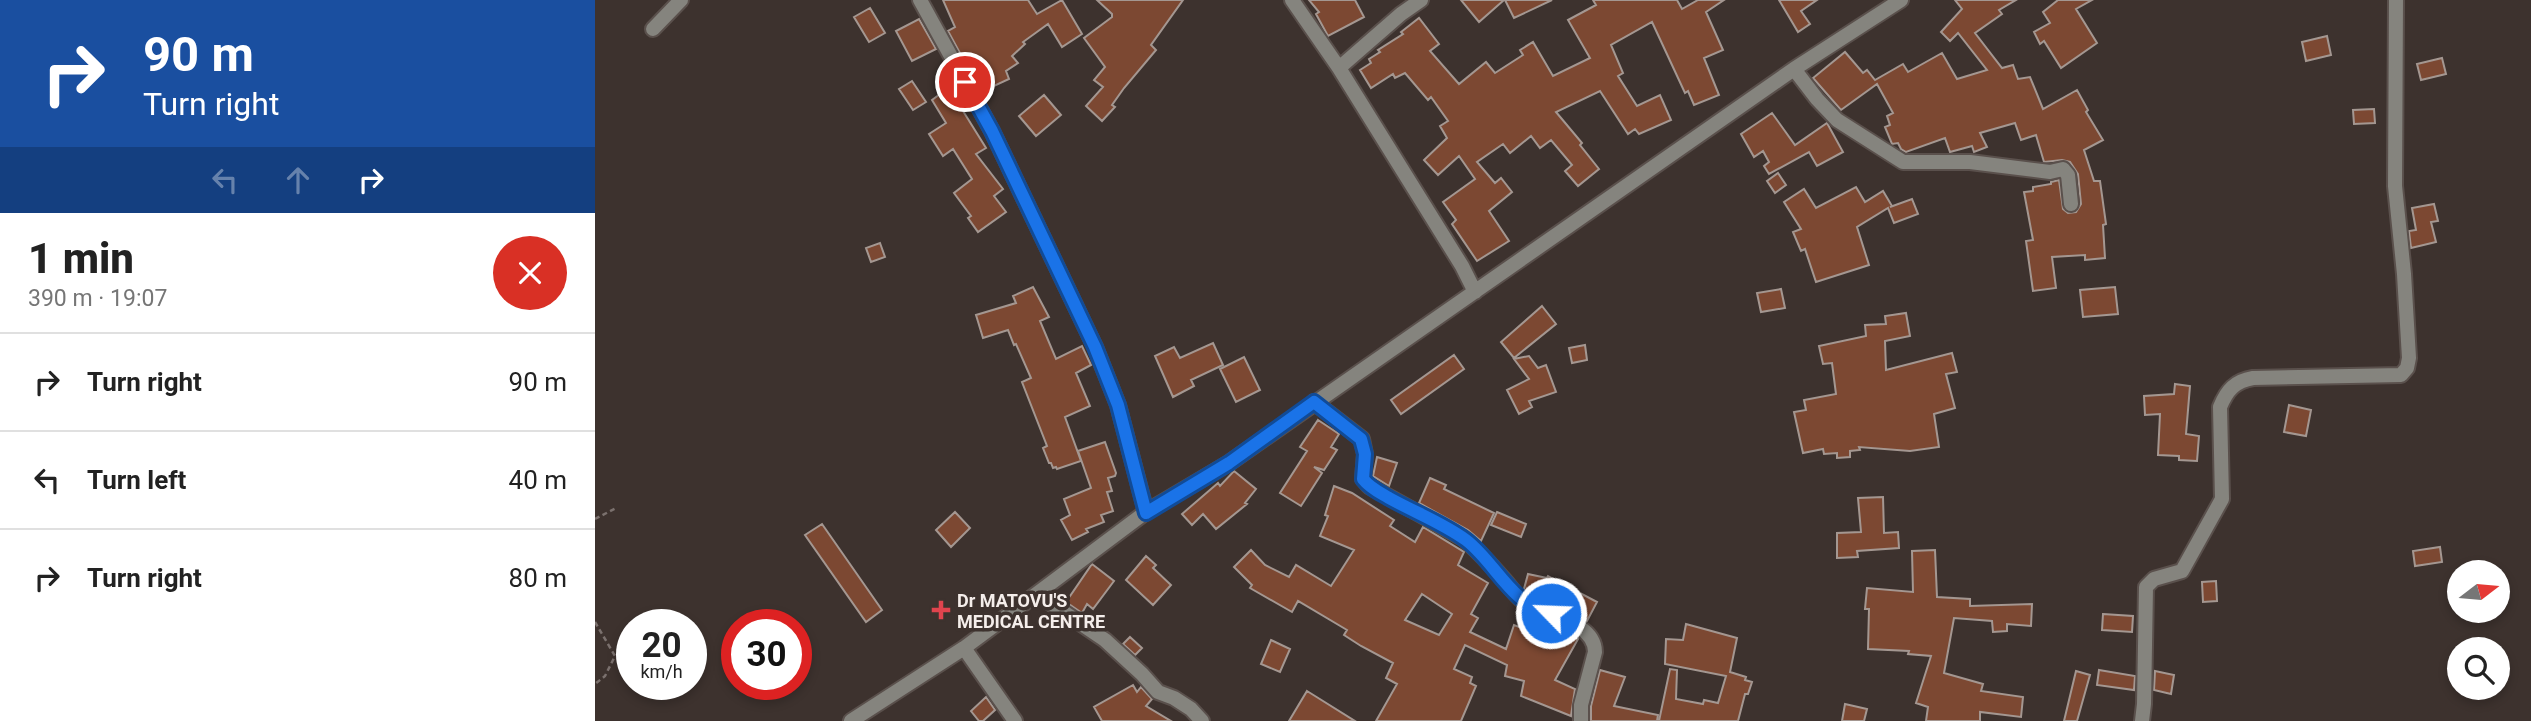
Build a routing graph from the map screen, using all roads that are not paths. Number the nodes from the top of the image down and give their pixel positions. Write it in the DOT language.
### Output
graph roads {
  1 [pos="681,0"];
  2 [pos="920,0"];
  3 [pos="1292,0"];
  4 [pos="1421,0"];
  5 [pos="1901,0"];
  6 [pos="2396,0"];
  7 [pos="653,29"];
  8 [pos="1339,68"];
  9 [pos="1794,69"];
  10 [pos="2071,204"];
  11 [pos="1475,292"];
  12 [pos="1314,402"];
  13 [pos="1146,513"];
  14 [pos="1037,594"];
  15 [pos="964,648"];
  16 [pos="851,721"];
  17 [pos="1015,721"];
  18 [pos="1202,721"];
  19 [pos="1581,721"];
  20 [pos="2141,721"];
  1 -- 7 [label="street"];
  2 -- 13 [label="street"];
  3 -- 8 [label="street"];
  4 -- 8 [label="street"];
  5 -- 9 [label="street"];
  6 -- 20 [label="street"];
  8 -- 11 [label="street"];
  9 -- 10 [label="street"];
  9 -- 11 [label="street"];
  11 -- 12 [label="street"];
  12 -- 13 [label="street"];
  12 -- 19 [label="street"];
  13 -- 14 [label="street"];
  14 -- 15 [label="street"];
  14 -- 18 [label="street"];
  15 -- 16 [label="street"];
  15 -- 17 [label="street"];
}
